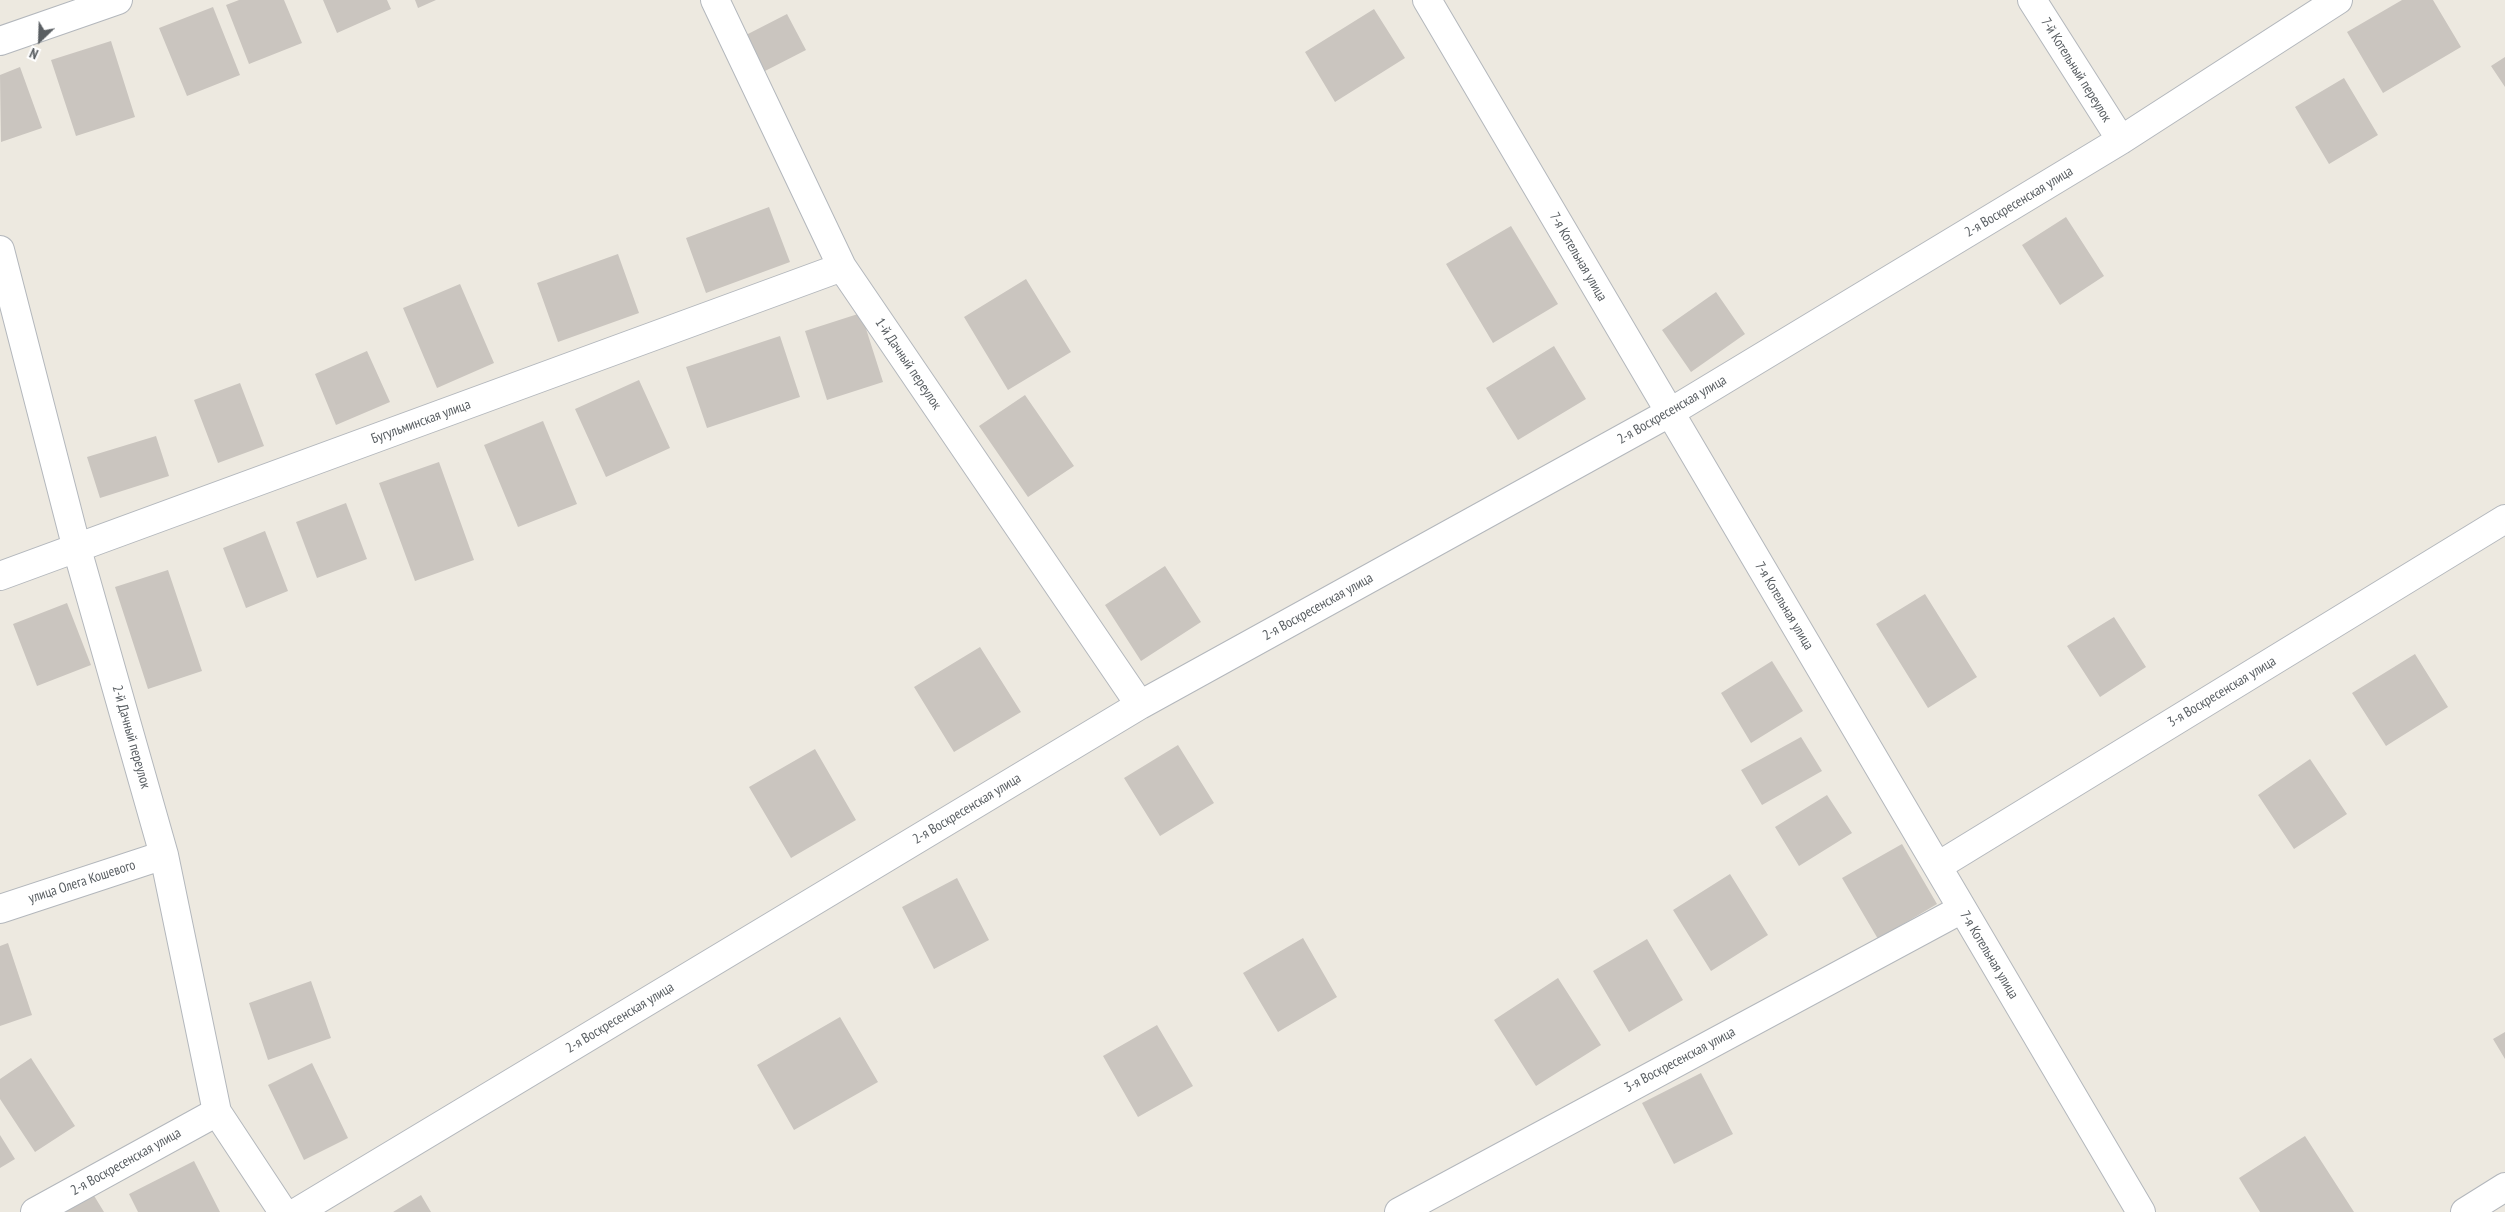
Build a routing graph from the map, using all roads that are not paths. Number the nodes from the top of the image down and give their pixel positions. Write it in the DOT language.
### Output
graph roads {
  1 [pos="118,0"];
  2 [pos="714,0"];
  3 [pos="1427,0"];
  4 [pos="2032,0"];
  5 [pos="2338,0"];
  6 [pos="0,42"];
  7 [pos="2121,140"];
  8 [pos="0,250"];
  9 [pos="842,267"];
  10 [pos="1669,413"];
  11 [pos="2505,519"];
  12 [pos="77,549"];
  13 [pos="0,576"];
  14 [pos="1140,705"];
  15 [pos="164,855"];
  16 [pos="1938,866"];
  17 [pos="0,909"];
  18 [pos="1962,909"];
  19 [pos="217,1112"];
  20 [pos="2505,1187"];
  21 [pos="34,1212"];
  22 [pos="283,1212"];
  23 [pos="297,1212"];
  24 [pos="1399,1212"];
  25 [pos="2141,1212"];
  26 [pos="2465,1212"];
  1 -- 6 [label="street"];
  2 -- 9 [label="street, 1-й Дачный переулок"];
  3 -- 10 [label="street, 7-я Котельная улица"];
  4 -- 7 [label="street, 7-й Котельный переулок"];
  5 -- 7 [label="street, 2-я Воскресенская улица"];
  7 -- 10 [label="street, 2-я Воскресенская улица"];
  8 -- 12 [label="street, 2-й Дачный переулок"];
  9 -- 12 [label="street, Бугульминская улица"];
  9 -- 14 [label="street, 1-й Дачный переулок"];
  10 -- 14 [label="street, 2-я Воскресенская улица"];
  10 -- 16 [label="street, 7-я Котельная улица"];
  11 -- 16 [label="street, 3-я Воскресенская улица"];
  12 -- 13 [label="street, Бугульминская улица"];
  12 -- 15 [label="street, 2-й Дачный переулок"];
  14 -- 23 [label="street, 2-я Воскресенская улица"];
  15 -- 17 [label="street, улица Олега Кошевого"];
  15 -- 19 [label="street, 2-й Дачный переулок"];
  16 -- 18 [label="street, 7-я Котельная улица"];
  18 -- 24 [label="street, 3-я Воскресенская улица"];
  18 -- 25 [label="street, 7-я Котельная улица"];
  19 -- 21 [label="street, 2-я Воскресенская улица"];
  19 -- 22 [label="street, 2-й Дачный переулок"];
  20 -- 26 [label="street"];
}
